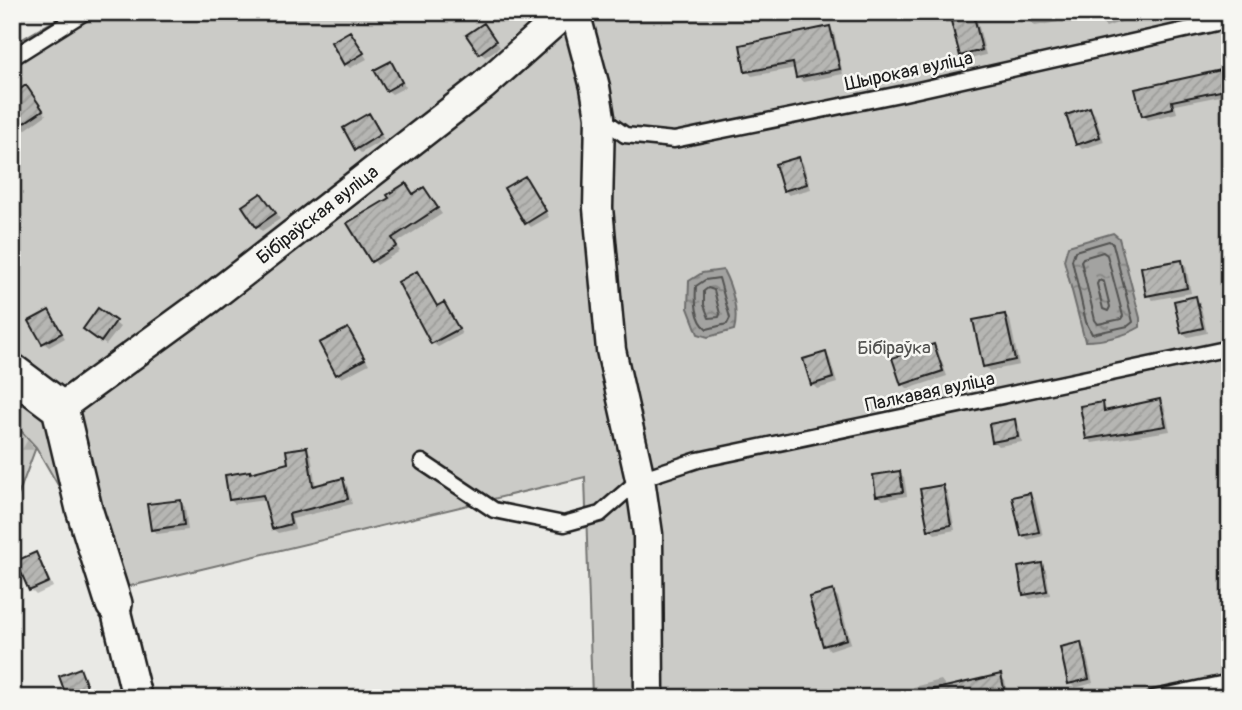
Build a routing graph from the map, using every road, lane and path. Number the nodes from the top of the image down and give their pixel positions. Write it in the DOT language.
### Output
graph roads {
  1 [pos="85,12"];
  2 [pos="566,12"];
  3 [pos="575,12"];
  4 [pos="1230,20"];
  5 [pos="12,58"];
  6 [pos="600,117"];
  7 [pos="1230,348"];
  8 [pos="12,372"];
  9 [pos="60,408"];
  10 [pos="422,462"];
  11 [pos="640,479"];
  12 [pos="114,604"];
  13 [pos="1230,682"];
  14 [pos="137,698"];
  15 [pos="649,698"];
  16 [pos="1154,698"];
  1 -- 5 [label="lane"];
  2 -- 9 [label="street, Бібіраўская вуліца"];
  3 -- 6 [label="street"];
  4 -- 6 [label="lane, Шырокая вуліца"];
  6 -- 11 [label="street"];
  7 -- 11 [label="lane, Палкавая вуліца"];
  8 -- 9 [label="street"];
  9 -- 12 [label="street"];
  10 -- 11 [label="lane"];
  11 -- 15 [label="street"];
  12 -- 14 [label="street"];
  13 -- 16 [label="lane"];
}
